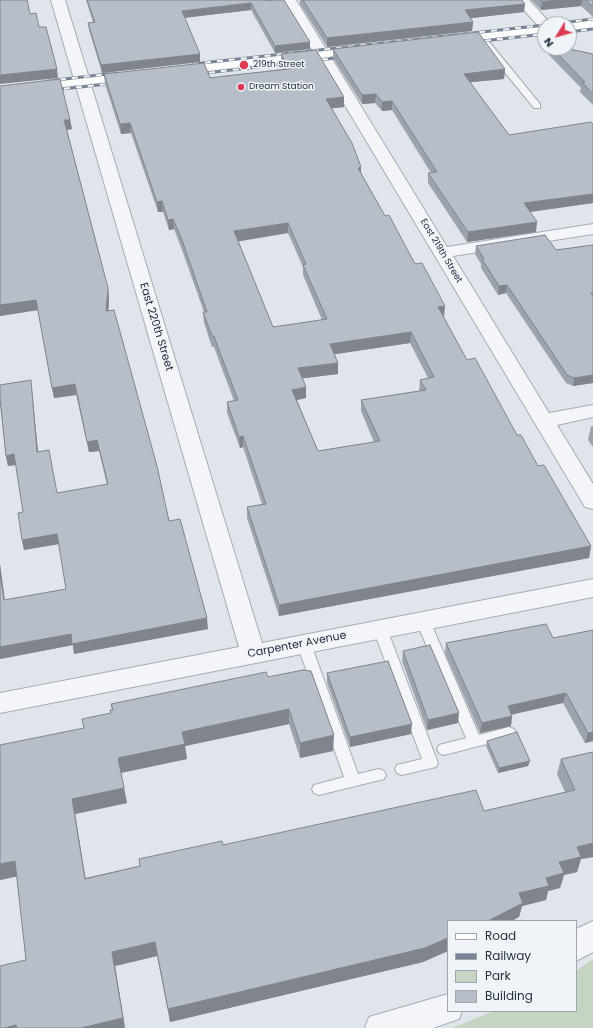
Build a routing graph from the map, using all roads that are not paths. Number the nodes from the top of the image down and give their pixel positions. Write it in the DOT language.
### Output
graph roads {
  1 [pos="58,0"];
  2 [pos="289,0"];
  3 [pos="522,0"];
  4 [pos="537,16"];
  5 [pos="593,23"];
  6 [pos="577,25"];
  7 [pos="537,29"];
  8 [pos="480,35"];
  9 [pos="441,40"];
  10 [pos="379,47"];
  11 [pos="322,54"];
  12 [pos="164,72"];
  13 [pos="148,74"];
  14 [pos="82,81"];
  15 [pos="0,90"];
  16 [pos="537,106"];
  17 [pos="593,229"];
  18 [pos="442,254"];
  19 [pos="593,411"];
  20 [pos="544,421"];
  21 [pos="593,502"];
  22 [pos="593,588"];
  23 [pos="423,621"];
  24 [pos="380,629"];
  25 [pos="304,644"];
  26 [pos="253,654"];
  27 [pos="0,703"];
  28 [pos="509,733"];
  29 [pos="475,742"];
  30 [pos="444,749"];
  31 [pos="402,769"];
  32 [pos="379,775"];
  33 [pos="353,780"];
  34 [pos="319,789"];
  35 [pos="593,934"];
  36 [pos="577,946"];
  37 [pos="447,1009"];
  38 [pos="380,1028"];
  1 -- 14 [label="street, East 220th Street"];
  2 -- 11 [label="street, East 219th Street"];
  3 -- 4 [label="street"];
  5 -- 6 [label="main road"];
  7 -- 8 [label="main road"];
  8 -- 9 [label="main road"];
  8 -- 16 [label="lane"];
  10 -- 11 [label="main road"];
  11 -- 12 [label="main road"];
  11 -- 18 [label="street, East 219th Street"];
  13 -- 14 [label="main road"];
  14 -- 15 [label="main road"];
  14 -- 26 [label="street, East 220th Street"];
  17 -- 18 [label="street"];
  18 -- 20 [label="street, East 219th Street"];
  19 -- 20 [label="street"];
  20 -- 21 [label="street, East 219th Street"];
  22 -- 23 [label="street, Carpenter Avenue"];
  23 -- 24 [label="street, Carpenter Avenue"];
  23 -- 29 [label="lane"];
  24 -- 25 [label="street, Carpenter Avenue"];
  24 -- 31 [label="lane"];
  25 -- 26 [label="street, Carpenter Avenue"];
  25 -- 33 [label="lane"];
  26 -- 27 [label="street, Carpenter Avenue"];
  28 -- 29 [label="lane"];
  29 -- 30 [label="lane"];
  32 -- 33 [label="lane"];
  33 -- 34 [label="lane"];
  35 -- 36 [label="street"];
  37 -- 38 [label="street"];
}
